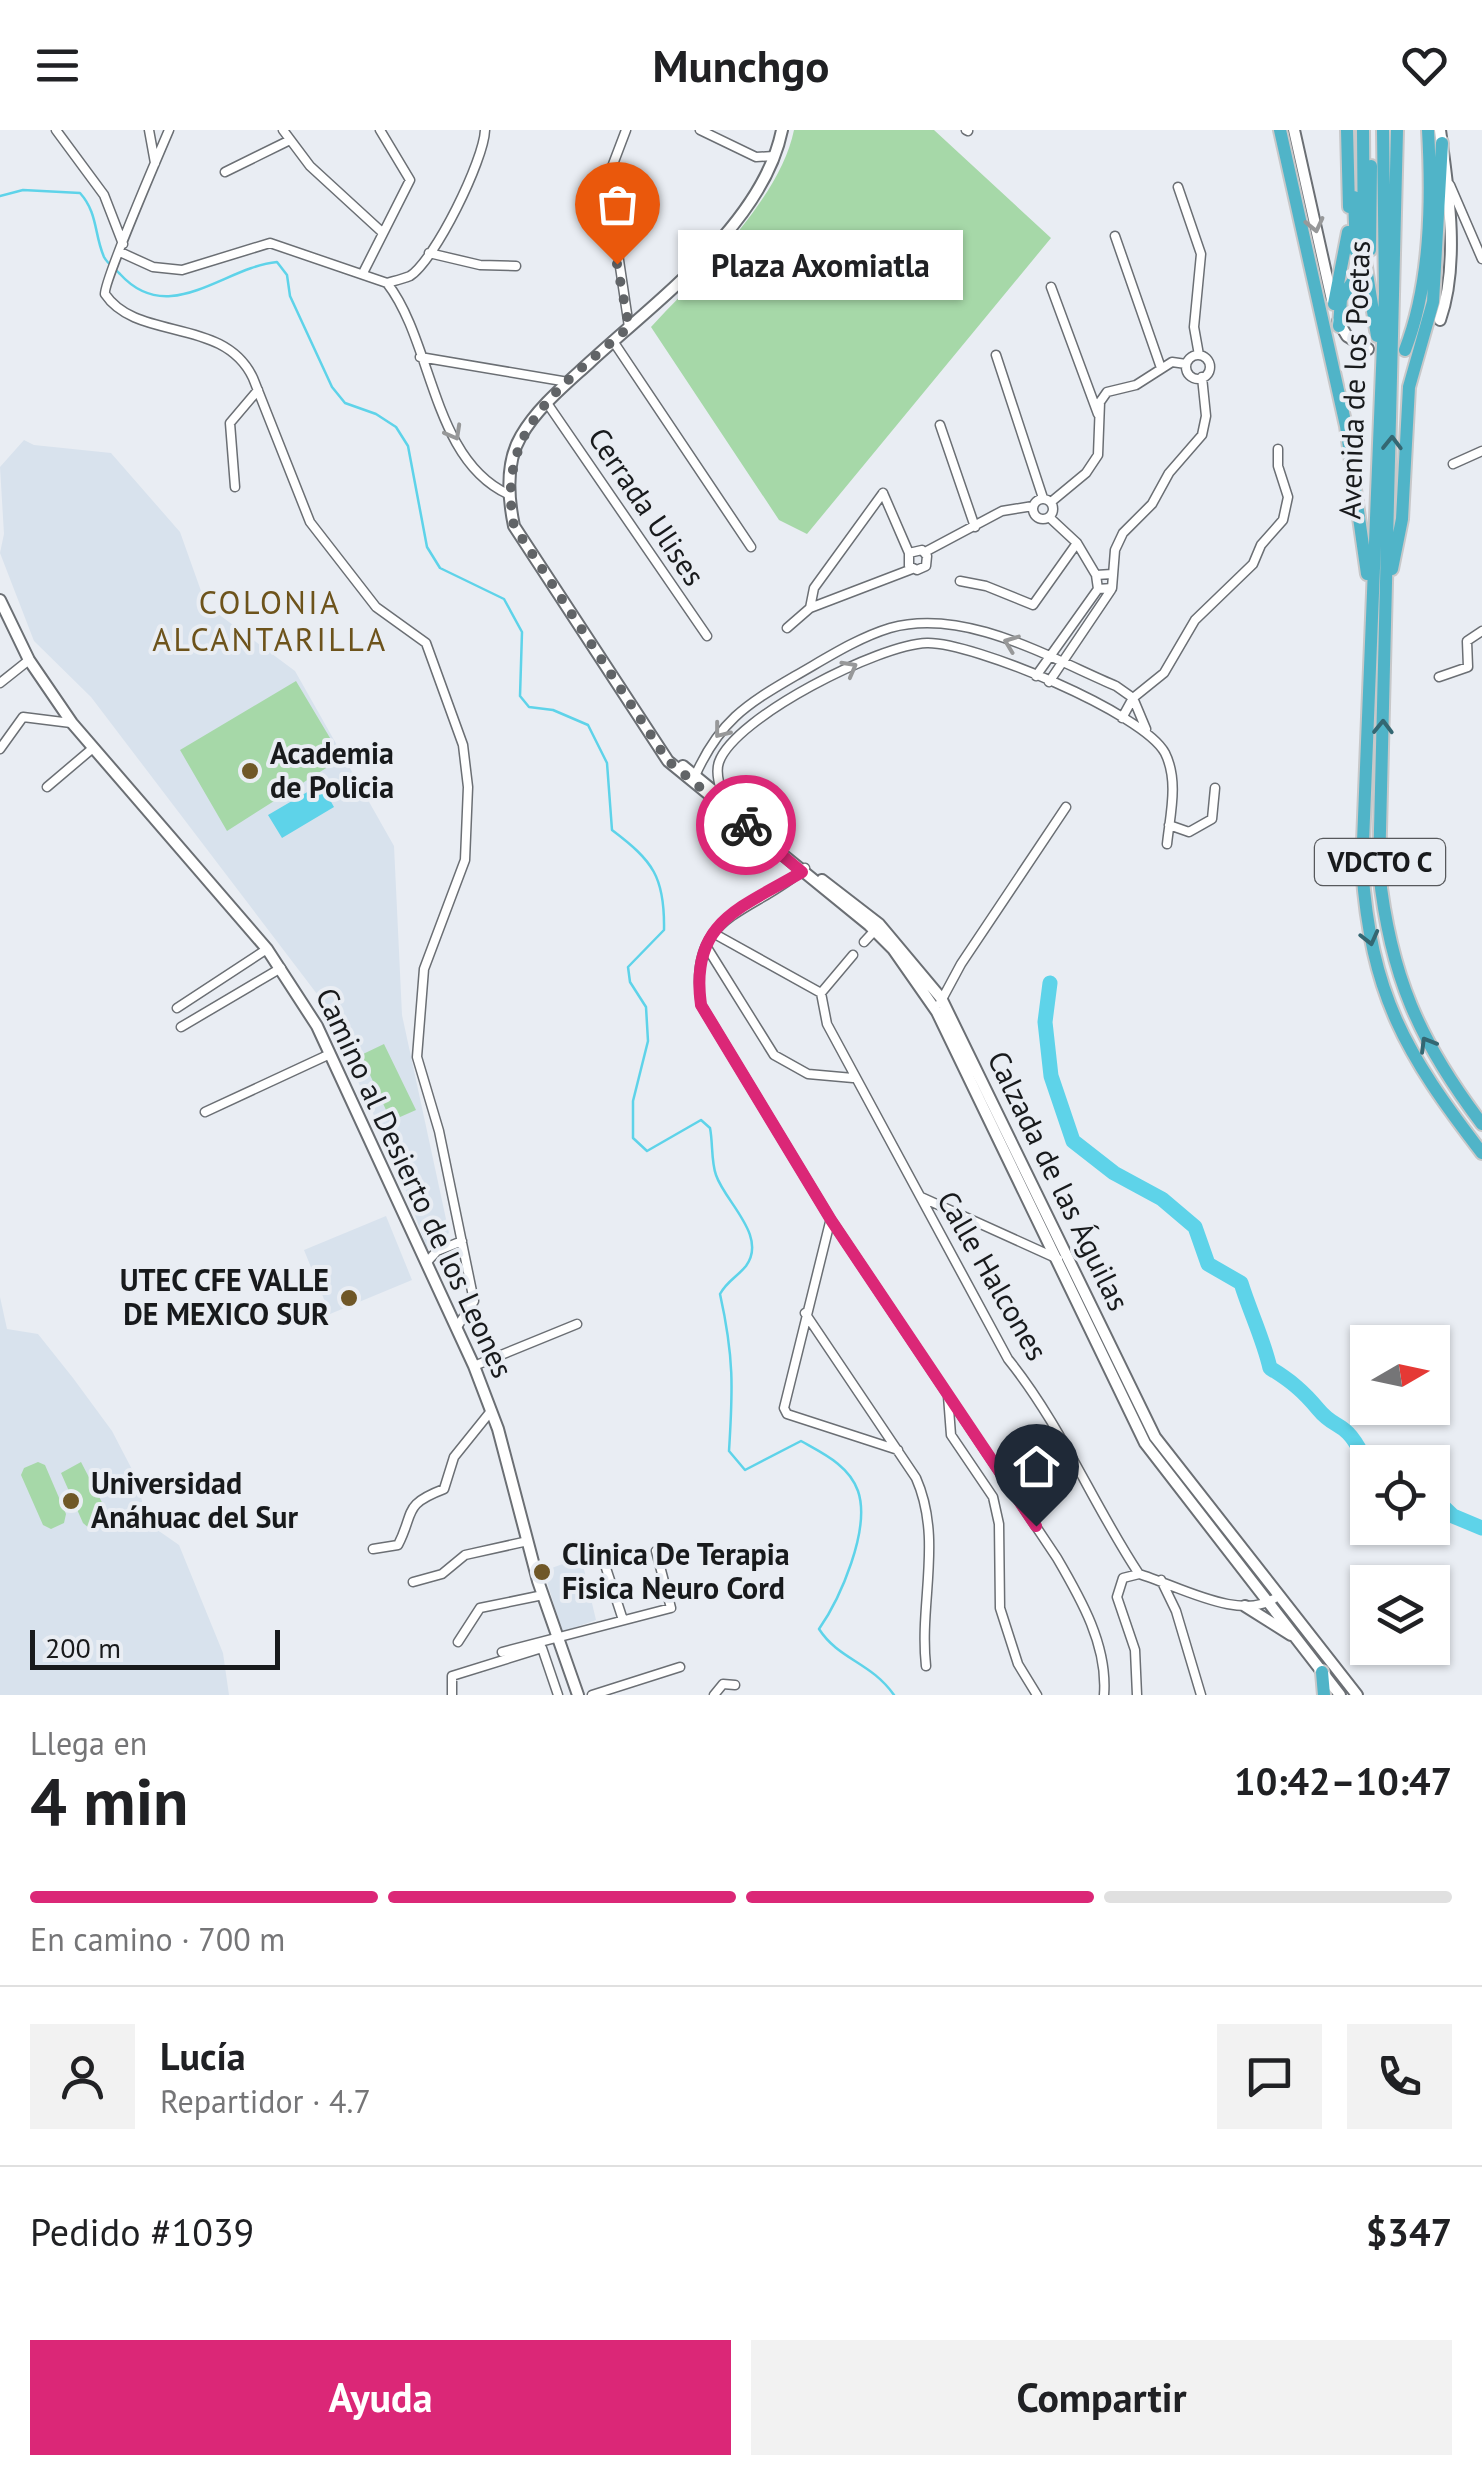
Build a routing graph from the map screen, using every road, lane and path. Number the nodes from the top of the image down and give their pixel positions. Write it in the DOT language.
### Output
graph roads {
  1 [pos="56,130"];
  2 [pos="149,130"];
  3 [pos="169,130"];
  4 [pos="283,130"];
  5 [pos="380,130"];
  6 [pos="484,130"];
  7 [pos="626,130"];
  8 [pos="700,130"];
  9 [pos="782,130"];
  10 [pos="1283,130"];
  11 [pos="1294,130"];
  12 [pos="1377,130"];
  13 [pos="1397,130"];
  14 [pos="1428,130"];
  15 [pos="1354,132"];
  16 [pos="1441,137"];
  17 [pos="288,141"];
  18 [pos="1367,153"];
  19 [pos="774,156"];
  20 [pos="155,163"];
  21 [pos="224,172"];
  22 [pos="1450,185"];
  23 [pos="1178,187"];
  24 [pos="1374,190"];
  25 [pos="384,233"];
  26 [pos="1115,236"];
  27 [pos="121,250"];
  28 [pos="429,252"];
  29 [pos="1369,253"];
  30 [pos="1482,259"];
  31 [pos="516,266"];
  32 [pos="363,273"];
  33 [pos="1355,278"];
  34 [pos="387,283"];
  35 [pos="1051,288"];
  36 [pos="1334,304"];
  37 [pos="1440,320"];
  38 [pos="1339,326"];
  39 [pos="629,327"];
  40 [pos="613,341"];
  41 [pos="1408,348"];
  42 [pos="1368,349"];
  43 [pos="996,355"];
  44 [pos="1200,355"];
  45 [pos="420,357"];
  46 [pos="1186,364"];
  47 [pos="1162,368"];
  48 [pos="1376,371"];
  49 [pos="1202,378"];
  50 [pos="568,382"];
  51 [pos="258,390"];
  52 [pos="1378,399"];
  53 [pos="547,403"];
  54 [pos="1098,414"];
  55 [pos="940,426"];
  56 [pos="1278,449"];
  57 [pos="1482,451"];
  58 [pos="1453,464"];
  59 [pos="235,486"];
  60 [pos="508,494"];
  61 [pos="1047,500"];
  62 [pos="1033,506"];
  63 [pos="1049,517"];
  64 [pos="974,527"];
  65 [pos="1078,543"];
  66 [pos="751,548"];
  67 [pos="925,552"];
  68 [pos="908,553"];
  69 [pos="912,569"];
  70 [pos="1112,574"];
  71 [pos="1096,575"];
  72 [pos="1388,575"];
  73 [pos="960,582"];
  74 [pos="1112,588"];
  75 [pos="1098,589"];
  76 [pos="0,600"];
  77 [pos="810,608"];
  78 [pos="787,628"];
  79 [pos="1372,631"];
  80 [pos="1482,631"];
  81 [pos="707,636"];
  82 [pos="1056,644"];
  83 [pos="1068,652"];
  84 [pos="1047,657"];
  85 [pos="30,660"];
  86 [pos="1060,662"];
  87 [pos="1036,676"];
  88 [pos="1439,677"];
  89 [pos="1049,682"];
  90 [pos="0,683"];
  91 [pos="1116,686"];
  92 [pos="1133,698"];
  93 [pos="1106,708"];
  94 [pos="1122,718"];
  95 [pos="72,722"];
  96 [pos="1146,730"];
  97 [pos="657,741"];
  98 [pos="0,748"];
  99 [pos="94,748"];
  100 [pos="704,756"];
  101 [pos="717,766"];
  102 [pos="695,776"];
  103 [pos="47,786"];
  104 [pos="1216,788"];
  105 [pos="724,799"];
  106 [pos="1066,808"];
  107 [pos="1169,825"];
  108 [pos="1168,844"];
  109 [pos="804,870"];
  110 [pos="877,928"];
  111 [pos="712,933"];
  112 [pos="864,942"];
  113 [pos="706,946"];
  114 [pos="268,950"];
  115 [pos="853,955"];
  116 [pos="281,968"];
  117 [pos="821,993"];
  118 [pos="941,998"];
  119 [pos="177,1008"];
  120 [pos="937,1012"];
  121 [pos="182,1027"];
  122 [pos="330,1054"];
  123 [pos="853,1078"];
  124 [pos="206,1112"];
  125 [pos="1482,1124"];
  126 [pos="1482,1152"];
  127 [pos="921,1198"];
  128 [pos="831,1220"];
  129 [pos="462,1242"];
  130 [pos="1054,1258"];
  131 [pos="1069,1262"];
  132 [pos="426,1263"];
  133 [pos="806,1313"];
  134 [pos="577,1324"];
  135 [pos="457,1328"];
  136 [pos="474,1366"];
  137 [pos="948,1396"];
  138 [pos="491,1411"];
  139 [pos="898,1450"];
  140 [pos="528,1540"];
  141 [pos="373,1548"];
  142 [pos="656,1551"];
  143 [pos="606,1568"];
  144 [pos="1139,1574"];
  145 [pos="1161,1580"];
  146 [pos="413,1582"];
  147 [pos="543,1595"];
  148 [pos="1273,1599"];
  149 [pos="1246,1606"];
  150 [pos="623,1620"];
  151 [pos="1295,1637"];
  152 [pos="558,1638"];
  153 [pos="458,1642"];
  154 [pos="502,1652"];
  155 [pos="926,1666"];
  156 [pos="680,1667"];
  157 [pos="1322,1672"];
  158 [pos="735,1685"];
  159 [pos="569,1694"];
  160 [pos="452,1695"];
  161 [pos="592,1695"];
  162 [pos="714,1695"];
  163 [pos="1037,1695"];
  164 [pos="1104,1695"];
  165 [pos="1137,1695"];
  166 [pos="1201,1695"];
  167 [pos="1324,1695"];
  168 [pos="1340,1695"];
  169 [pos="1357,1695"];
  1 -- 27 [label="street"];
  2 -- 20 [label="street"];
  3 -- 20 [label="street"];
  4 -- 17 [label="street"];
  5 -- 25 [label="street"];
  6 -- 28 [label="street"];
  7 -- 39 [label="street"];
  8 -- 19 [label="street"];
  9 -- 19 [label="main road"];
  10 -- 79 [label="highway"];
  11 -- 36 [label="main road, one-way"];
  12 -- 18 [label="highway"];
  12 -- 24 [label="highway"];
  12 -- 52 [label="highway, Avenida de los Poetas / VDCTO C"];
  72 -- 13 [label="highway, Avenida de los Poetas / VDCTO C, one-way"];
  14 -- 41 [label="highway"];
  15 -- 18 [label="highway"];
  15 -- 36 [label="highway"];
  15 -- 48 [label="highway"];
  16 -- 22 [label="main road"];
  16 -- 72 [label="highway"];
  17 -- 21 [label="street"];
  17 -- 25 [label="street"];
  18 -- 24 [label="highway"];
  18 -- 48 [label="highway"];
  19 -- 39 [label="main road"];
  20 -- 27 [label="street"];
  22 -- 30 [label="street"];
  22 -- 37 [label="main road"];
  23 -- 44 [label="street"];
  24 -- 29 [label="highway"];
  25 -- 32 [label="street"];
  26 -- 47 [label="street"];
  27 -- 32 [label="street"];
  27 -- 51 [label="street"];
  28 -- 31 [label="street"];
  28 -- 34 [label="street"];
  32 -- 34 [label="street"];
  33 -- 38 [label="highway"];
  34 -- 45 [label="street"];
  35 -- 54 [label="street"];
  36 -- 38 [label="main road"];
  38 -- 42 [label="main road"];
  39 -- 40 [label="main road"];
  40 -- 50 [label="main road"];
  40 -- 66 [label="street"];
  43 -- 61 [label="street"];
  44 -- 46 [label="street"];
  44 -- 49 [label="street"];
  45 -- 50 [label="street"];
  45 -- 60 [label="street, one-way"];
  46 -- 47 [label="street"];
  46 -- 49 [label="street"];
  47 -- 54 [label="street"];
  48 -- 52 [label="highway"];
  49 -- 70 [label="street"];
  50 -- 53 [label="main road"];
  51 -- 59 [label="street"];
  51 -- 129 [label="street"];
  52 -- 79 [label="highway, Avenida de los Poetas / VDCTO C"];
  53 -- 60 [label="main road"];
  53 -- 81 [label="street, Cerrada Ulises"];
  54 -- 61 [label="street"];
  55 -- 64 [label="street"];
  56 -- 92 [label="street"];
  57 -- 58 [label="street"];
  60 -- 97 [label="main road, Calzada de las Águilas"];
  61 -- 62 [label="street"];
  61 -- 63 [label="street"];
  62 -- 63 [label="street"];
  62 -- 64 [label="street"];
  63 -- 65 [label="street"];
  64 -- 67 [label="street"];
  65 -- 71 [label="street"];
  65 -- 73 [label="street"];
  67 -- 68 [label="street"];
  67 -- 69 [label="street"];
  68 -- 69 [label="street"];
  68 -- 77 [label="street"];
  69 -- 77 [label="street"];
  70 -- 71 [label="street"];
  70 -- 74 [label="street"];
  71 -- 75 [label="street"];
  125 -- 72 [label="highway, VDCTO C, one-way"];
  74 -- 75 [label="street"];
  74 -- 83 [label="street"];
  75 -- 82 [label="street"];
  76 -- 85 [label="main road, Camino al Desierto de los Leones"];
  77 -- 78 [label="street"];
  79 -- 126 [label="highway, VDCTO C, one-way"];
  80 -- 88 [label="street"];
  82 -- 83 [label="street"];
  82 -- 84 [label="street"];
  83 -- 86 [label="street"];
  84 -- 86 [label="street"];
  84 -- 87 [label="street"];
  84 -- 100 [label="street, one-way"];
  85 -- 90 [label="street"];
  85 -- 95 [label="main road, Camino al Desierto de los Leones"];
  86 -- 89 [label="street"];
  86 -- 91 [label="street"];
  87 -- 89 [label="street"];
  101 -- 87 [label="street, one-way"];
  89 -- 93 [label="street"];
  91 -- 92 [label="street"];
  91 -- 93 [label="street"];
  92 -- 94 [label="street"];
  92 -- 96 [label="street"];
  93 -- 94 [label="street"];
  94 -- 96 [label="street"];
  95 -- 98 [label="street"];
  95 -- 99 [label="main road, Camino al Desierto de los Leones"];
  96 -- 107 [label="street"];
  97 -- 102 [label="main road, Calzada de las Águilas"];
  97 -- 109 [label="main road, Calzada de las Águilas"];
  99 -- 103 [label="street"];
  99 -- 114 [label="main road, Camino al Desierto de los Leones"];
  100 -- 101 [label="street"];
  100 -- 102 [label="street"];
  101 -- 105 [label="street"];
  102 -- 105 [label="main road, Calzada de las Águilas"];
  104 -- 107 [label="street"];
  105 -- 109 [label="main road, Calzada de las Águilas"];
  106 -- 118 [label="street"];
  107 -- 108 [label="street"];
  109 -- 110 [label="main road, Calzada de las Águilas"];
  109 -- 111 [label="street"];
  110 -- 112 [label="street"];
  110 -- 118 [label="main road, Calzada de las Águilas"];
  110 -- 120 [label="main road, Calzada de las Águilas"];
  111 -- 113 [label="street"];
  111 -- 117 [label="street"];
  113 -- 123 [label="street"];
  113 -- 128 [label="street"];
  114 -- 116 [label="main road, Camino al Desierto de los Leones"];
  114 -- 119 [label="street"];
  115 -- 117 [label="street"];
  116 -- 121 [label="street"];
  116 -- 122 [label="main road, Camino al Desierto de los Leones"];
  117 -- 123 [label="street, Calle Halcones"];
  118 -- 120 [label="street"];
  118 -- 131 [label="main road, Calzada de las Águilas"];
  120 -- 130 [label="main road, Calzada de las Águilas"];
  122 -- 124 [label="street"];
  122 -- 132 [label="main road, Camino al Desierto de los Leones"];
  123 -- 127 [label="street, Calle Halcones"];
  127 -- 130 [label="street"];
  127 -- 144 [label="street, Calle Halcones"];
  128 -- 133 [label="street"];
  128 -- 137 [label="street"];
  129 -- 132 [label="street"];
  129 -- 135 [label="street"];
  130 -- 131 [label="street"];
  130 -- 148 [label="main road, Calzada de las Águilas"];
  131 -- 148 [label="main road, Calzada de las Águilas"];
  132 -- 135 [label="main road, Camino al Desierto de los Leones"];
  133 -- 139 [label="street"];
  133 -- 139 [label="street"];
  134 -- 136 [label="street"];
  135 -- 136 [label="main road, Camino al Desierto de los Leones"];
  136 -- 138 [label="main road, Camino al Desierto de los Leones"];
  137 -- 163 [label="street"];
  137 -- 164 [label="street"];
  138 -- 140 [label="main road, Camino al Desierto de los Leones"];
  138 -- 141 [label="street"];
  139 -- 155 [label="street"];
  140 -- 146 [label="street"];
  140 -- 147 [label="main road, Camino al Desierto de los Leones"];
  142 -- 150 [label="street"];
  143 -- 150 [label="street"];
  144 -- 145 [label="street"];
  144 -- 165 [label="street"];
  145 -- 149 [label="street"];
  145 -- 166 [label="street"];
  147 -- 152 [label="main road, Camino al Desierto de los Leones"];
  147 -- 153 [label="street"];
  148 -- 149 [label="street"];
  148 -- 151 [label="main road, Calzada de las Águilas"];
  148 -- 169 [label="main road, Calzada de las Águilas"];
  149 -- 151 [label="main road"];
  150 -- 152 [label="street"];
  151 -- 157 [label="main road, Calzada de las Águilas"];
  152 -- 154 [label="street"];
  152 -- 159 [label="main road, Camino al Desierto de los Leones"];
  156 -- 161 [label="street"];
  157 -- 167 [label="highway"];
  157 -- 168 [label="main road, Calzada de las Águilas"];
  158 -- 162 [label="street"];
  159 -- 160 [label="street"];
}
